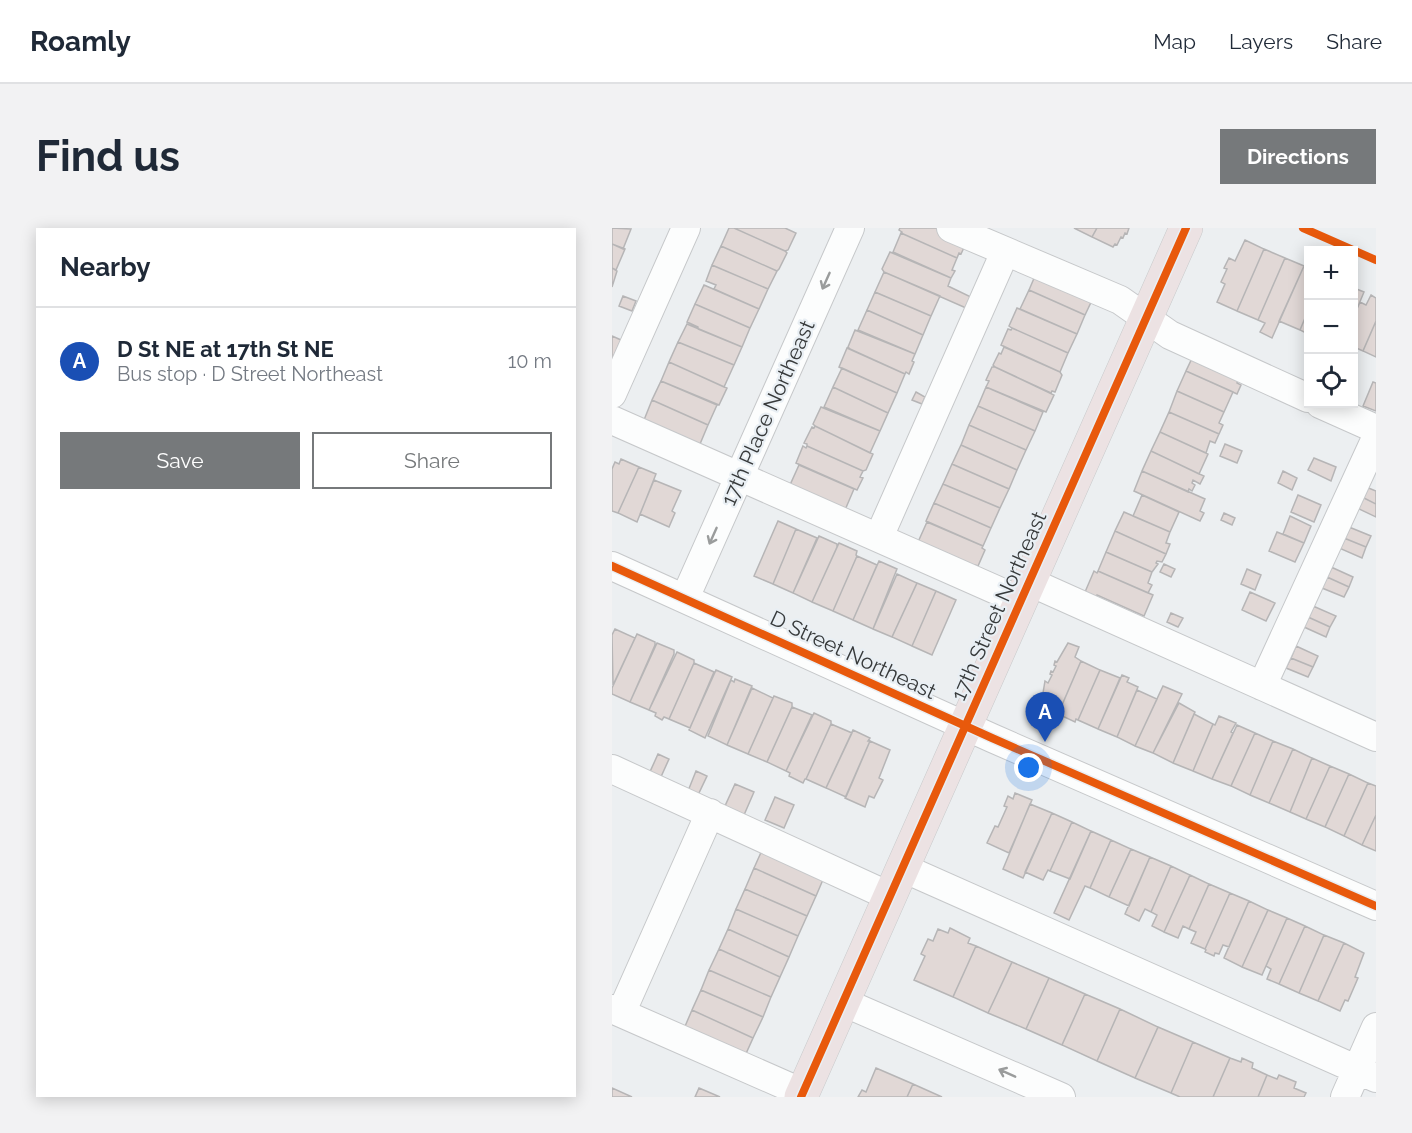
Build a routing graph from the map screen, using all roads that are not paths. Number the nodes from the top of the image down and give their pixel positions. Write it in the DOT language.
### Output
graph roads {
  1 [pos="686,228"];
  2 [pos="850,228"];
  3 [pos="951,228"];
  4 [pos="1186,228"];
  5 [pos="1005,252"];
  6 [pos="1146,319"];
  7 [pos="612,394"];
  8 [pos="1304,396"];
  9 [pos="1329,408"];
  10 [pos="612,420"];
  11 [pos="1376,429"];
  12 [pos="1376,438"];
  13 [pos="740,475"];
  14 [pos="879,537"];
  15 [pos="612,566"];
  16 [pos="1026,591"];
  17 [pos="685,598"];
  18 [pos="1262,686"];
  19 [pos="966,726"];
  20 [pos="1376,737"];
  21 [pos="612,769"];
  22 [pos="710,813"];
  23 [pos="896,882"];
  24 [pos="1376,906"];
  25 [pos="843,1002"];
  26 [pos="619,1005"];
  27 [pos="1376,1026"];
  28 [pos="1366,1074"];
  29 [pos="802,1095"];
  30 [pos="1061,1097"];
  31 [pos="1345,1097"];
  1 -- 7 [label="street"];
  2 -- 13 [label="street, 17th Place Northeast, one-way"];
  3 -- 5 [label="street"];
  4 -- 6 [label="main road, 17th Street Northeast"];
  5 -- 6 [label="street"];
  5 -- 14 [label="street"];
  6 -- 8 [label="street"];
  6 -- 16 [label="main road, 17th Street Northeast"];
  9 -- 11 [label="street"];
  10 -- 13 [label="street"];
  12 -- 18 [label="street"];
  13 -- 14 [label="street"];
  13 -- 17 [label="street, 17th Place Northeast, one-way"];
  14 -- 16 [label="street"];
  15 -- 17 [label="street, D Street Northeast"];
  16 -- 18 [label="street"];
  16 -- 19 [label="main road, 17th Street Northeast"];
  17 -- 19 [label="street, D Street Northeast"];
  18 -- 20 [label="street"];
  19 -- 23 [label="main road, 17th Street Northeast"];
  19 -- 24 [label="street, D Street Northeast"];
  21 -- 22 [label="street"];
  22 -- 23 [label="street"];
  22 -- 26 [label="street"];
  23 -- 25 [label="main road, 17th Street Northeast"];
  23 -- 28 [label="street"];
  25 -- 29 [label="main road, 17th Street Northeast"];
  30 -- 25 [label="street, one-way"];
  26 -- 29 [label="street"];
  27 -- 28 [label="street"];
  28 -- 31 [label="street"];
}
